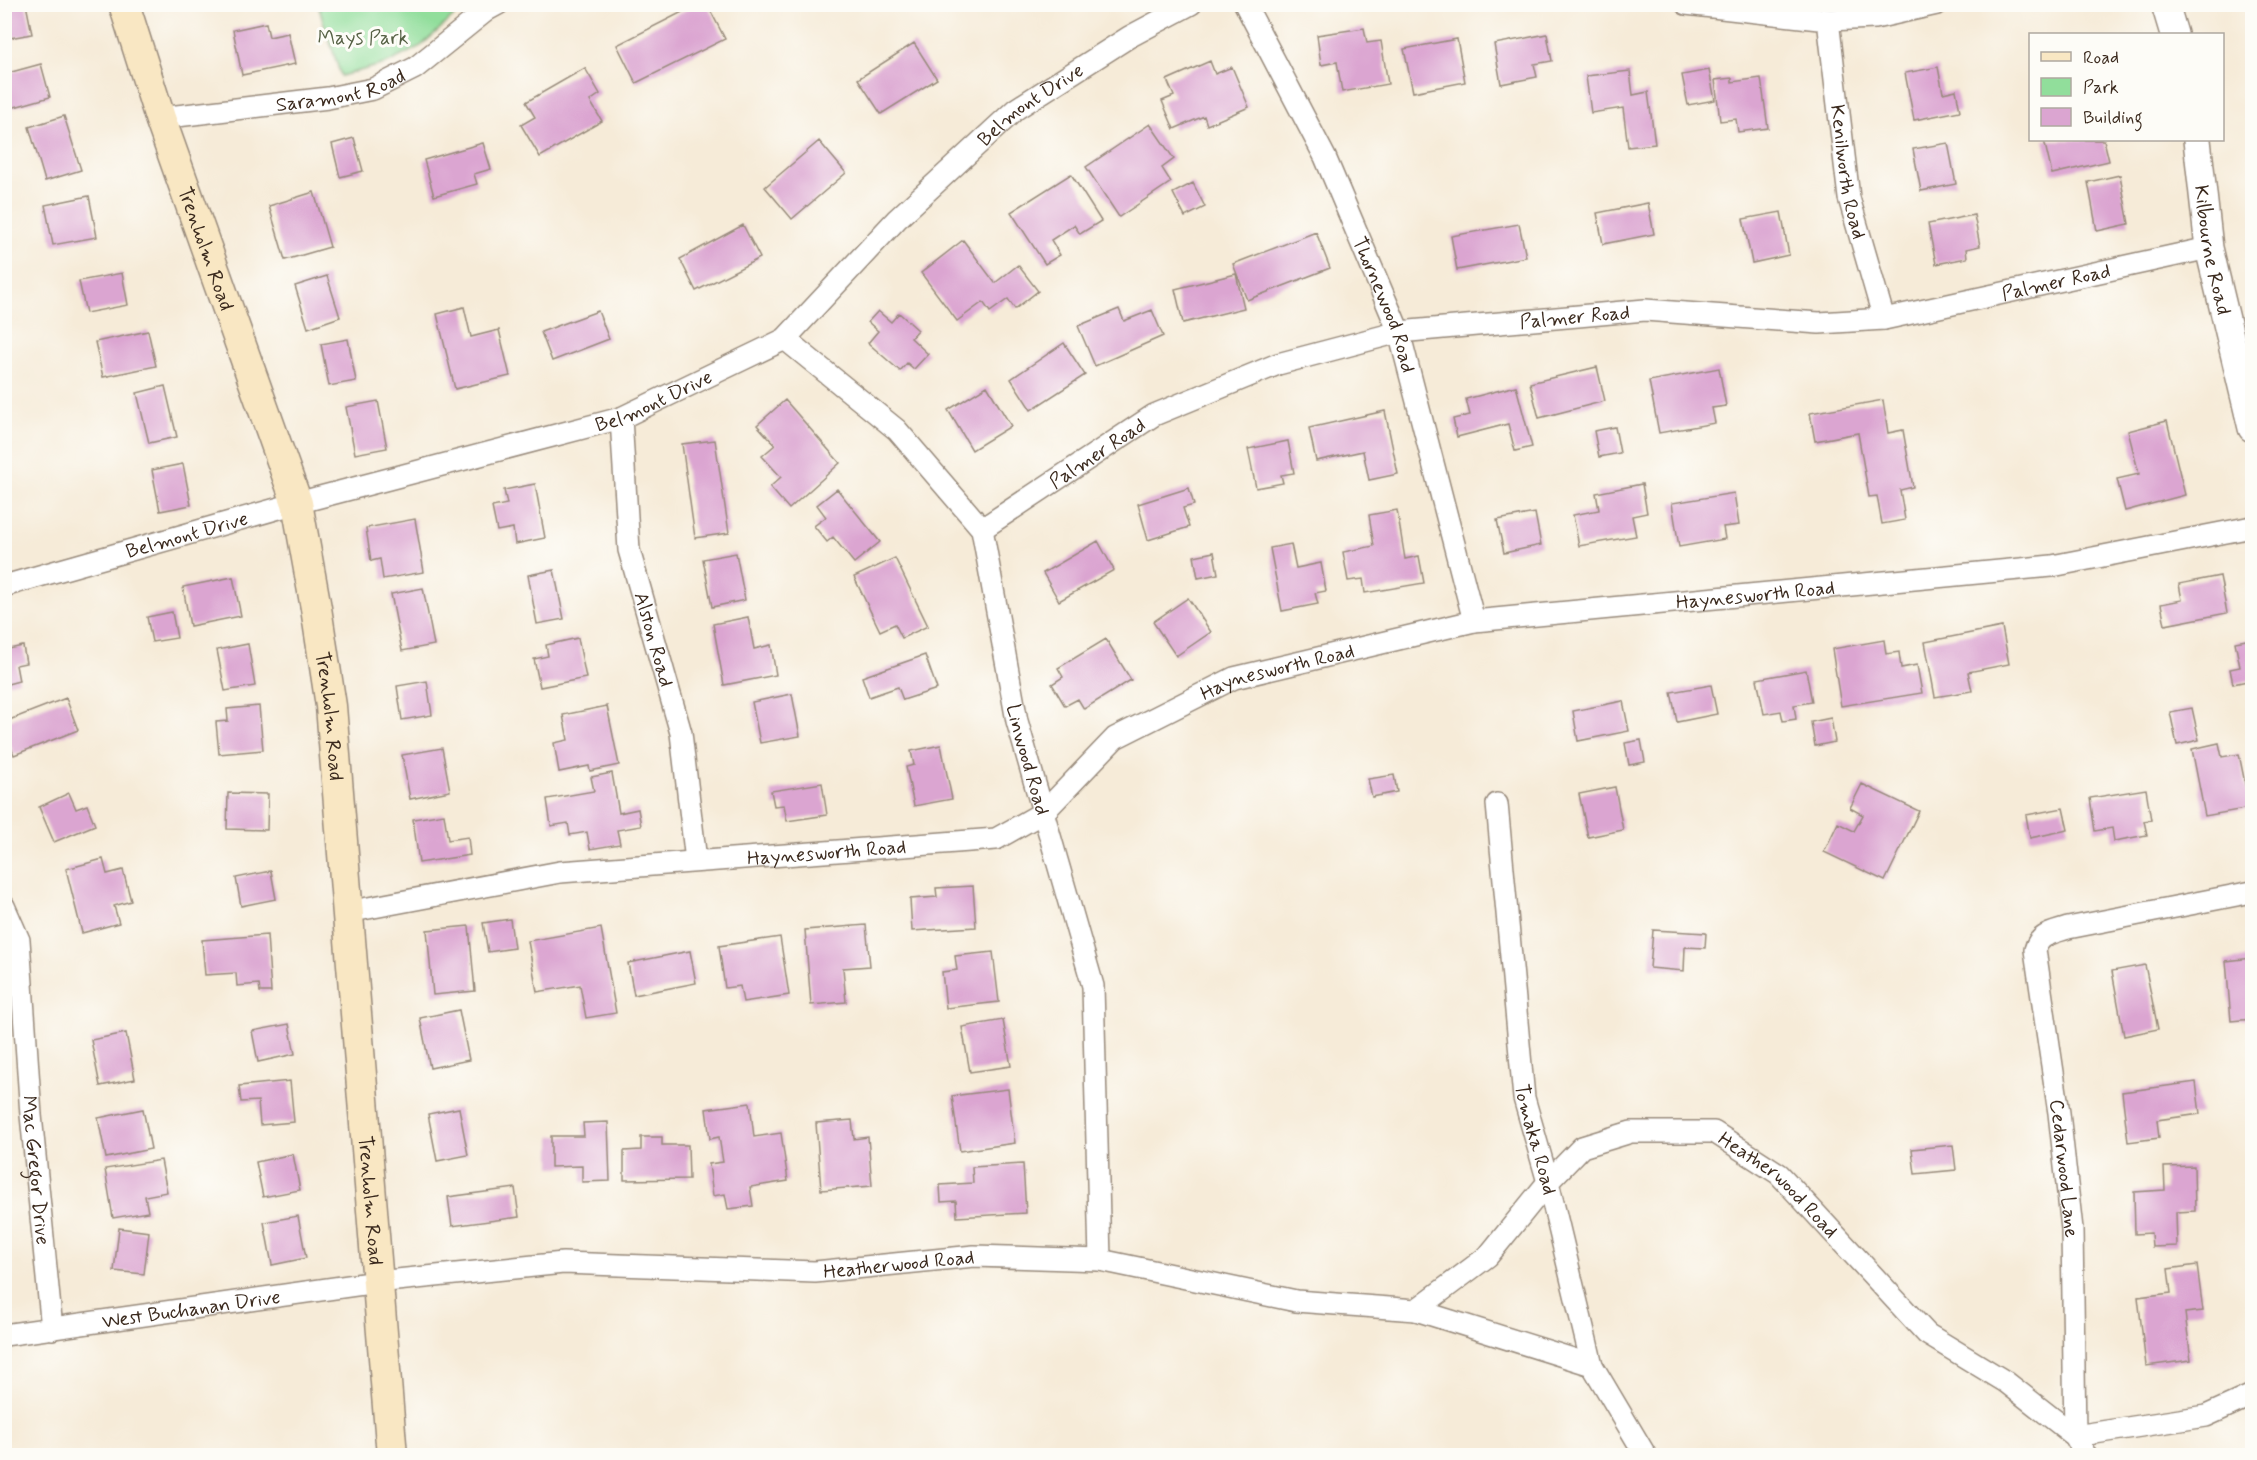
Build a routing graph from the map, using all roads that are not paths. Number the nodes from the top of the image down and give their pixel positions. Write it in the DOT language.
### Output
graph roads {
  1 [pos="124,4"];
  2 [pos="498,4"];
  3 [pos="1191,4"];
  4 [pos="1245,4"];
  5 [pos="1937,4"];
  6 [pos="2166,4"];
  7 [pos="1692,5"];
  8 [pos="1828,20"];
  9 [pos="2174,33"];
  10 [pos="160,118"];
  11 [pos="2197,141"];
  12 [pos="2209,248"];
  13 [pos="1884,319"];
  14 [pos="1400,332"];
  15 [pos="785,339"];
  16 [pos="621,418"];
  17 [pos="2253,428"];
  18 [pos="297,503"];
  19 [pos="2253,527"];
  20 [pos="982,530"];
  21 [pos="4,586"];
  22 [pos="1474,621"];
  23 [pos="1497,804"];
  24 [pos="1044,812"];
  25 [pos="696,861"];
  26 [pos="2253,892"];
  27 [pos="4,906"];
  28 [pos="347,912"];
  29 [pos="1548,1182"];
  30 [pos="1100,1260"];
  31 [pos="377,1282"];
  32 [pos="1416,1310"];
  33 [pos="52,1329"];
  34 [pos="4,1335"];
  35 [pos="1592,1365"];
  36 [pos="2253,1395"];
  37 [pos="2075,1436"];
  38 [pos="392,1455"];
  39 [pos="1646,1455"];
  40 [pos="2086,1455"];
  1 -- 10 [label="main road, Trenholm Road"];
  2 -- 10 [label="street, Saramont Road"];
  3 -- 15 [label="street, Belmont Drive"];
  4 -- 14 [label="street, Thornewood Road"];
  5 -- 8 [label="street"];
  6 -- 9 [label="street"];
  7 -- 8 [label="street"];
  8 -- 13 [label="street, Kenilworth Road"];
  10 -- 18 [label="main road, Trenholm Road"];
  11 -- 12 [label="street, Kilbourne Road"];
  12 -- 13 [label="street, Palmer Road"];
  12 -- 17 [label="street, Kilbourne Road"];
  13 -- 14 [label="street, Palmer Road"];
  14 -- 20 [label="street, Palmer Road"];
  14 -- 22 [label="street, Thornewood Road"];
  15 -- 16 [label="street, Belmont Drive"];
  15 -- 20 [label="street, Linwood Road"];
  16 -- 18 [label="street, Belmont Drive"];
  16 -- 25 [label="street, Alston Road"];
  18 -- 21 [label="street, Belmont Drive"];
  18 -- 28 [label="main road, Trenholm Road"];
  19 -- 22 [label="street, Haynesworth Road"];
  20 -- 24 [label="street, Linwood Road"];
  22 -- 24 [label="street, Haynesworth Road"];
  23 -- 29 [label="street, Tomaka Road"];
  24 -- 25 [label="street, Haynesworth Road"];
  24 -- 30 [label="street, Linwood Road"];
  25 -- 28 [label="street, Haynesworth Road"];
  26 -- 37 [label="street, Cedarwood Lane"];
  27 -- 33 [label="street, Mac Gregor Drive"];
  28 -- 31 [label="main road, Trenholm Road"];
  29 -- 32 [label="street, Heatherwood Road"];
  29 -- 35 [label="street, Tomaka Road"];
  29 -- 37 [label="street, Heatherwood Road"];
  30 -- 31 [label="street, Heatherwood Road"];
  30 -- 32 [label="street, Heatherwood Road"];
  31 -- 33 [label="street, West Buchanan Drive"];
  31 -- 38 [label="main road, Trenholm Road"];
  32 -- 35 [label="street, Heatherwood Road"];
  33 -- 34 [label="street, West Buchanan Drive"];
  35 -- 39 [label="street, Tomaka Road"];
  36 -- 37 [label="street"];
  37 -- 40 [label="street, Heatherwood Road"];
}
